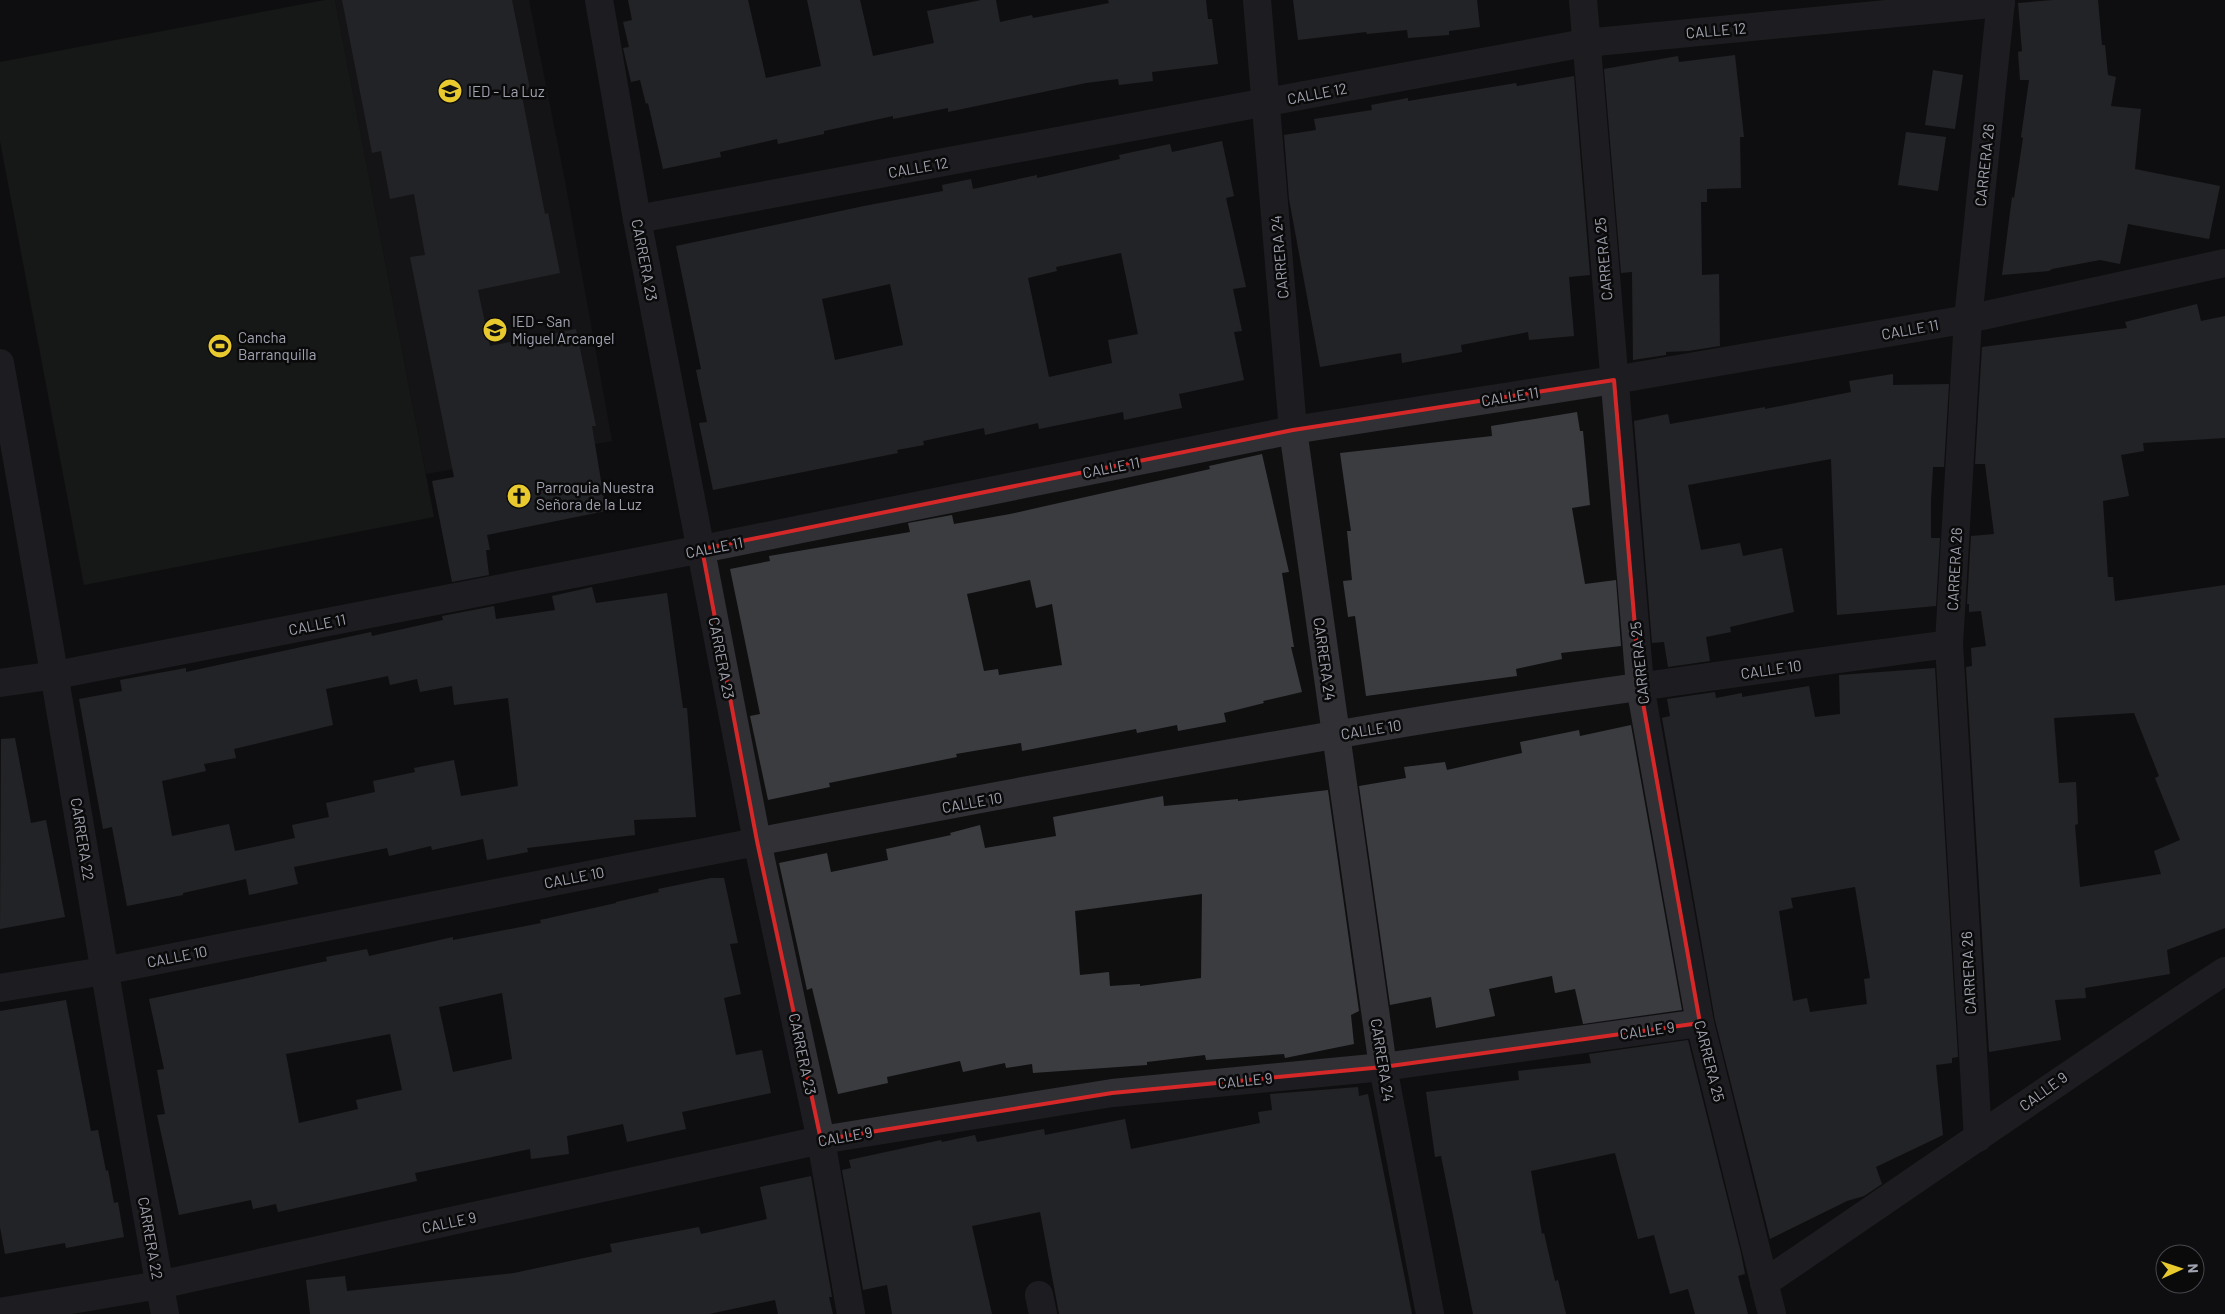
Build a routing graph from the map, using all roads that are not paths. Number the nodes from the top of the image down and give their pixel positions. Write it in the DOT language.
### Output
graph roads {
  1 [pos="599,0"];
  2 [pos="1257,0"];
  3 [pos="1583,0"];
  4 [pos="2001,2"];
  5 [pos="1585,43"];
  6 [pos="1266,103"];
  7 [pos="637,219"];
  8 [pos="2225,263"];
  9 [pos="1968,319"];
  10 [pos="0,363"];
  11 [pos="1614,380"];
  12 [pos="1293,430"];
  13 [pos="702,550"];
  14 [pos="1949,644"];
  15 [pos="56,674"];
  16 [pos="0,683"];
  17 [pos="1640,686"];
  18 [pos="1336,734"];
  19 [pos="757,841"];
  20 [pos="104,971"];
  21 [pos="2225,971"];
  22 [pos="0,988"];
  23 [pos="1700,1023"];
  24 [pos="1383,1066"];
  25 [pos="1978,1138"];
  26 [pos="821,1140"];
  27 [pos="1764,1282"];
  28 [pos="159,1285"];
  29 [pos="0,1312"];
  30 [pos="165,1314"];
  31 [pos="851,1314"];
  32 [pos="1430,1314"];
  33 [pos="1772,1314"];
  1 -- 7 [label="street, CARRERA 23"];
  2 -- 6 [label="street, CARRERA 24"];
  3 -- 5 [label="street, CARRERA 25"];
  4 -- 5 [label="street, CALLE 12"];
  4 -- 9 [label="street, CARRERA 26"];
  5 -- 6 [label="street, CALLE 12"];
  5 -- 11 [label="street, CARRERA 25"];
  6 -- 7 [label="street, CALLE 12"];
  6 -- 12 [label="street, CARRERA 24"];
  7 -- 13 [label="street, CARRERA 23"];
  8 -- 9 [label="street, CALLE 11"];
  9 -- 11 [label="street, CALLE 11"];
  9 -- 14 [label="street, CARRERA 26"];
  10 -- 15 [label="street, CARRERA 22"];
  11 -- 12 [label="street, CALLE 11"];
  11 -- 17 [label="street, CARRERA 25"];
  12 -- 13 [label="street, CALLE 11"];
  12 -- 18 [label="street, CARRERA 24"];
  13 -- 15 [label="street, CALLE 11"];
  13 -- 19 [label="street, CARRERA 23"];
  14 -- 17 [label="street, CALLE 10"];
  14 -- 25 [label="street, CARRERA 26"];
  15 -- 16 [label="street, CALLE 11"];
  15 -- 20 [label="street, CARRERA 22"];
  17 -- 18 [label="street, CALLE 10"];
  17 -- 23 [label="street, CARRERA 25"];
  18 -- 19 [label="street, CALLE 10"];
  18 -- 24 [label="street, CARRERA 24"];
  19 -- 20 [label="street, CALLE 10"];
  19 -- 26 [label="street, CARRERA 23"];
  20 -- 22 [label="street, CALLE 10"];
  20 -- 28 [label="street, CARRERA 22"];
  21 -- 25 [label="street, CALLE 9"];
  23 -- 24 [label="street, CALLE 9"];
  23 -- 27 [label="street, CARRERA 25"];
  24 -- 26 [label="street, CALLE 9"];
  24 -- 32 [label="street, CARRERA 24"];
  25 -- 27 [label="street, CALLE 9"];
  26 -- 28 [label="street, CALLE 9"];
  26 -- 31 [label="street, CARRERA 23"];
  27 -- 33 [label="street, CARRERA 25"];
  28 -- 29 [label="street, CALLE 9"];
  28 -- 30 [label="street, CARRERA 22"];
}
